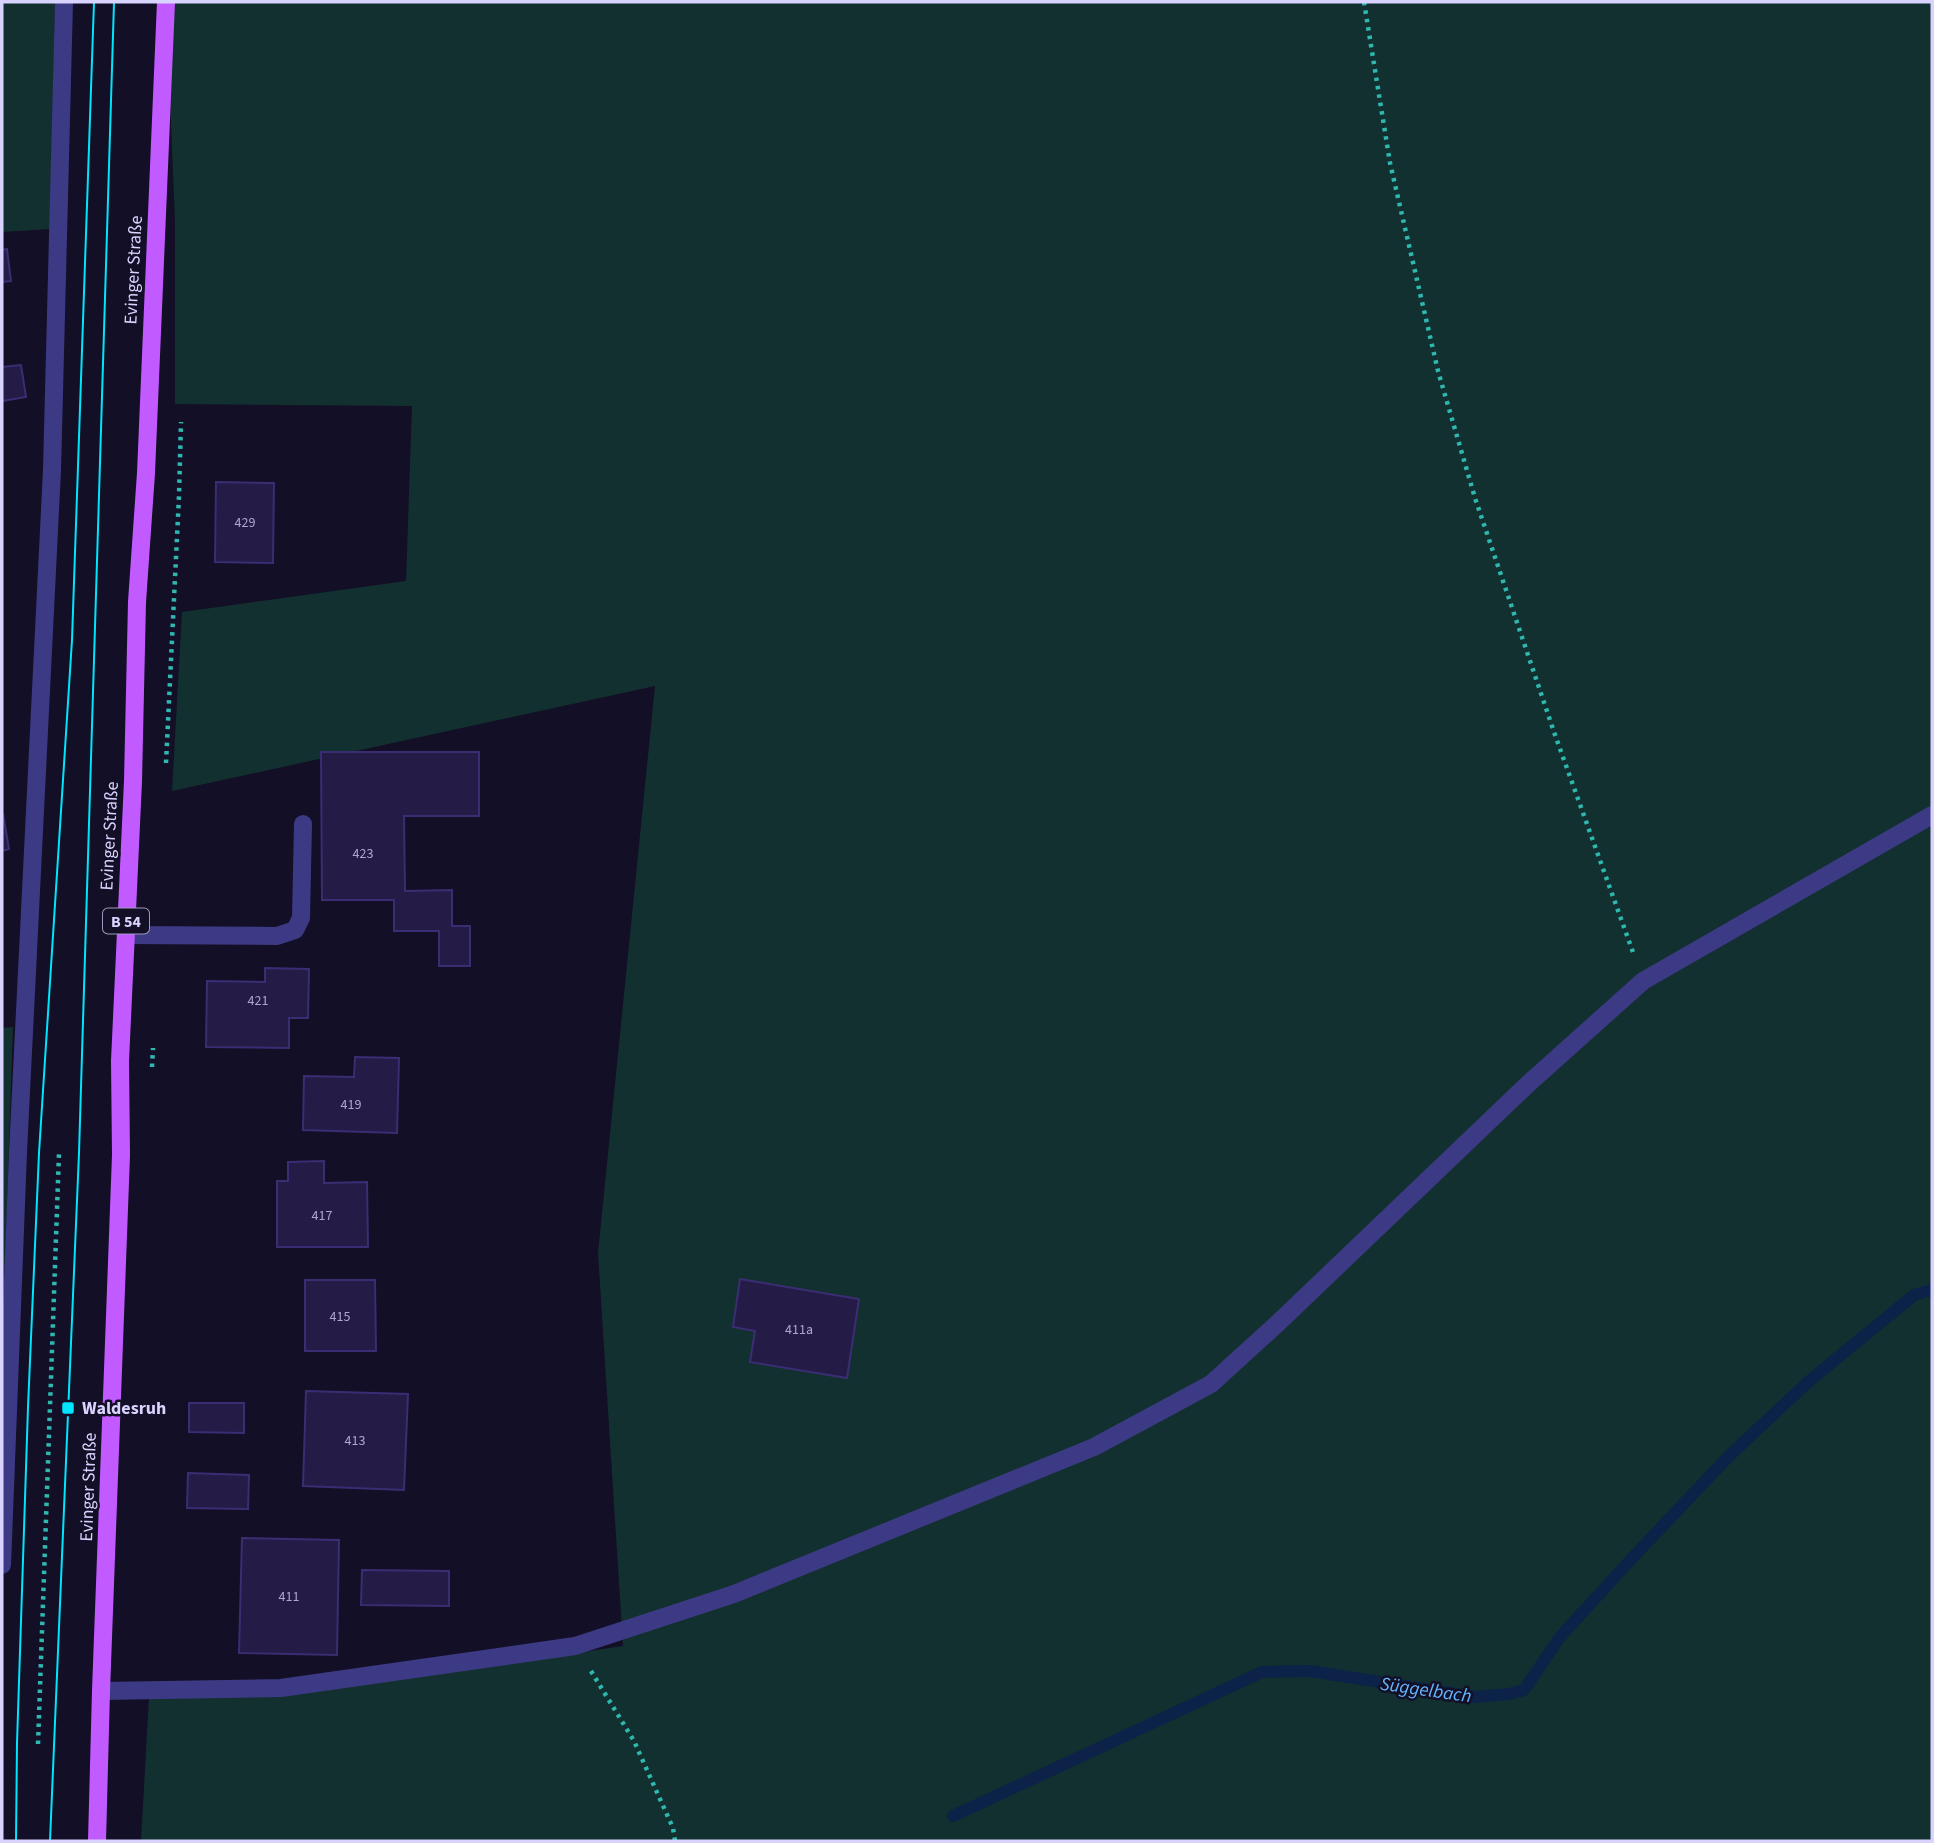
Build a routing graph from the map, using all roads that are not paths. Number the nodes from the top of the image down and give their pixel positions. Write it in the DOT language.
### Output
graph roads {
  1 [pos="64,2"];
  2 [pos="166,2"];
  3 [pos="1932,815"];
  4 [pos="303,824"];
  5 [pos="126,935"];
  6 [pos="2,1565"];
  7 [pos="101,1691"];
  8 [pos="97,1841"];
  1 -- 6 [label="lane"];
  2 -- 5 [label="main road, Evinger Straße / B 54"];
  3 -- 7 [label="lane"];
  4 -- 5 [label="lane"];
  5 -- 7 [label="main road, Evinger Straße / B 54"];
  7 -- 8 [label="main road, Evinger Straße / B 54"];
}
